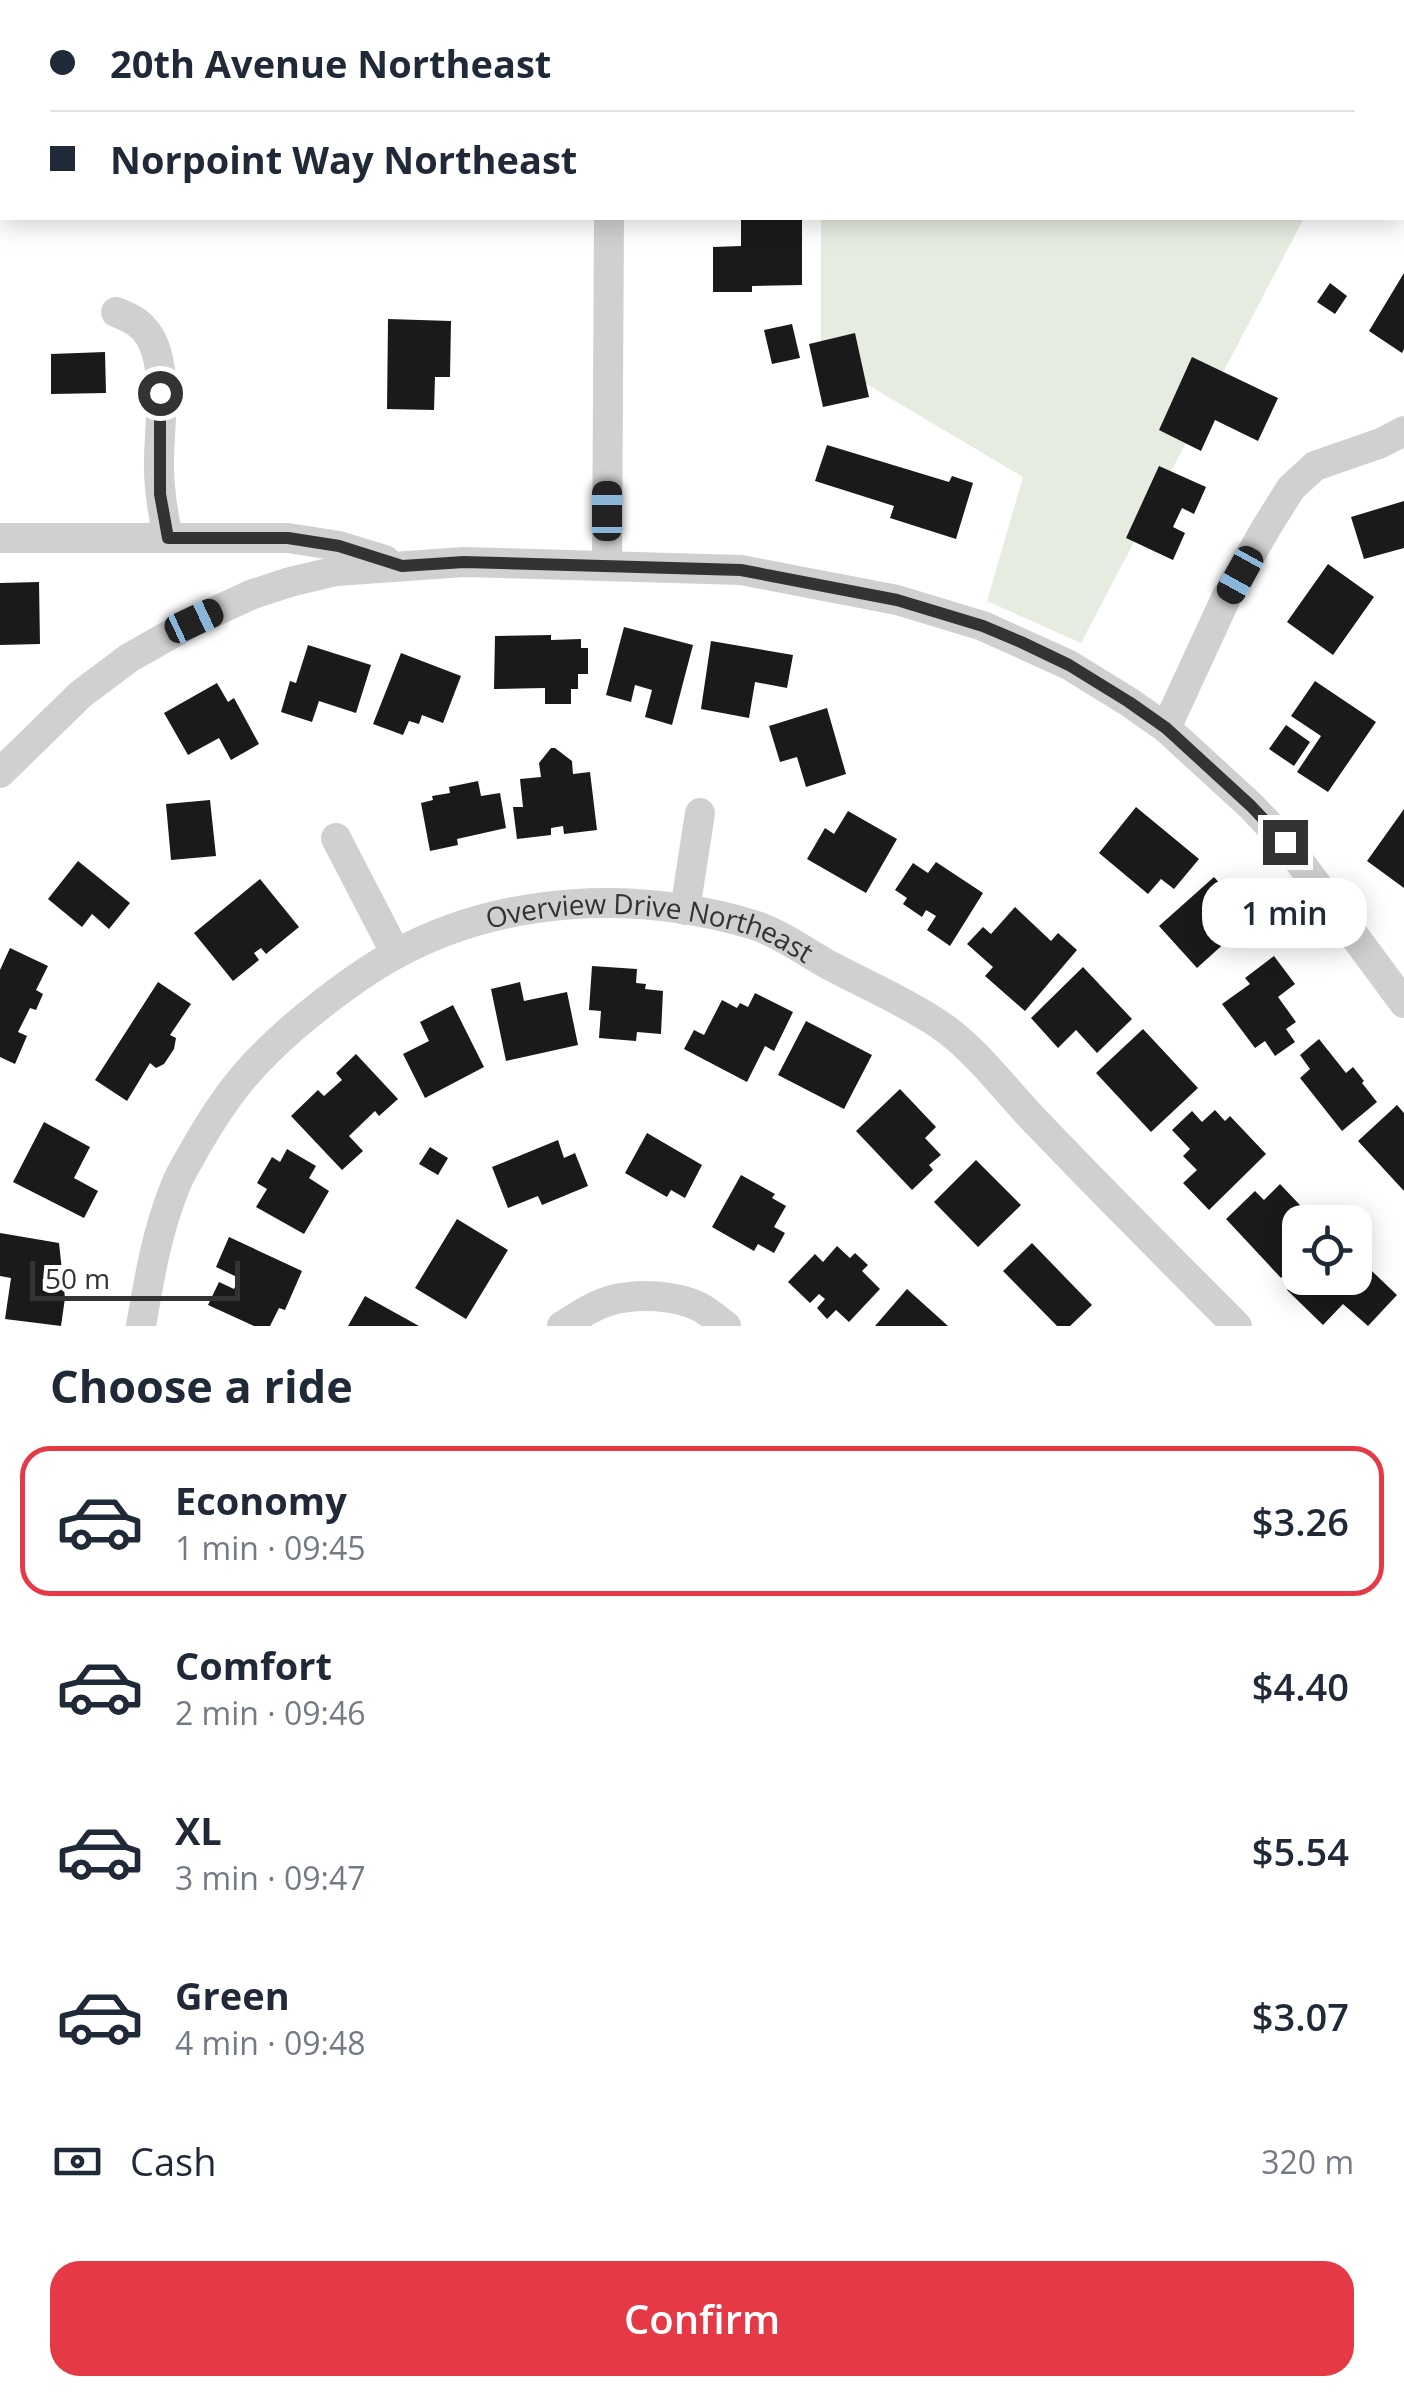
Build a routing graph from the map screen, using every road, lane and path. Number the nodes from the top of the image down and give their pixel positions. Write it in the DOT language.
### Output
graph roads {
  1 [pos="609,220"];
  2 [pos="116,312"];
  3 [pos="1404,431"];
  4 [pos="0,538"];
  5 [pos="168,538"];
  6 [pos="402,566"];
  7 [pos="606,566"];
  8 [pos="1166,728"];
  9 [pos="6,757"];
  10 [pos="700,814"];
  11 [pos="336,838"];
  12 [pos="685,910"];
  13 [pos="396,954"];
  14 [pos="1404,1003"];
  15 [pos="141,1326"];
  16 [pos="562,1326"];
  17 [pos="726,1326"];
  18 [pos="1237,1326"];
  1 -- 7 [label="street"];
  2 -- 5 [label="street"];
  3 -- 8 [label="street"];
  4 -- 5 [label="street"];
  5 -- 6 [label="street"];
  6 -- 7 [label="street"];
  6 -- 9 [label="street"];
  7 -- 8 [label="street"];
  8 -- 14 [label="street"];
  10 -- 12 [label="street"];
  11 -- 13 [label="street"];
  12 -- 13 [label="street, Overview Drive Northeast"];
  12 -- 18 [label="street, Overview Drive Northeast"];
  13 -- 15 [label="street, Overview Drive Northeast"];
  16 -- 17 [label="street"];
}
